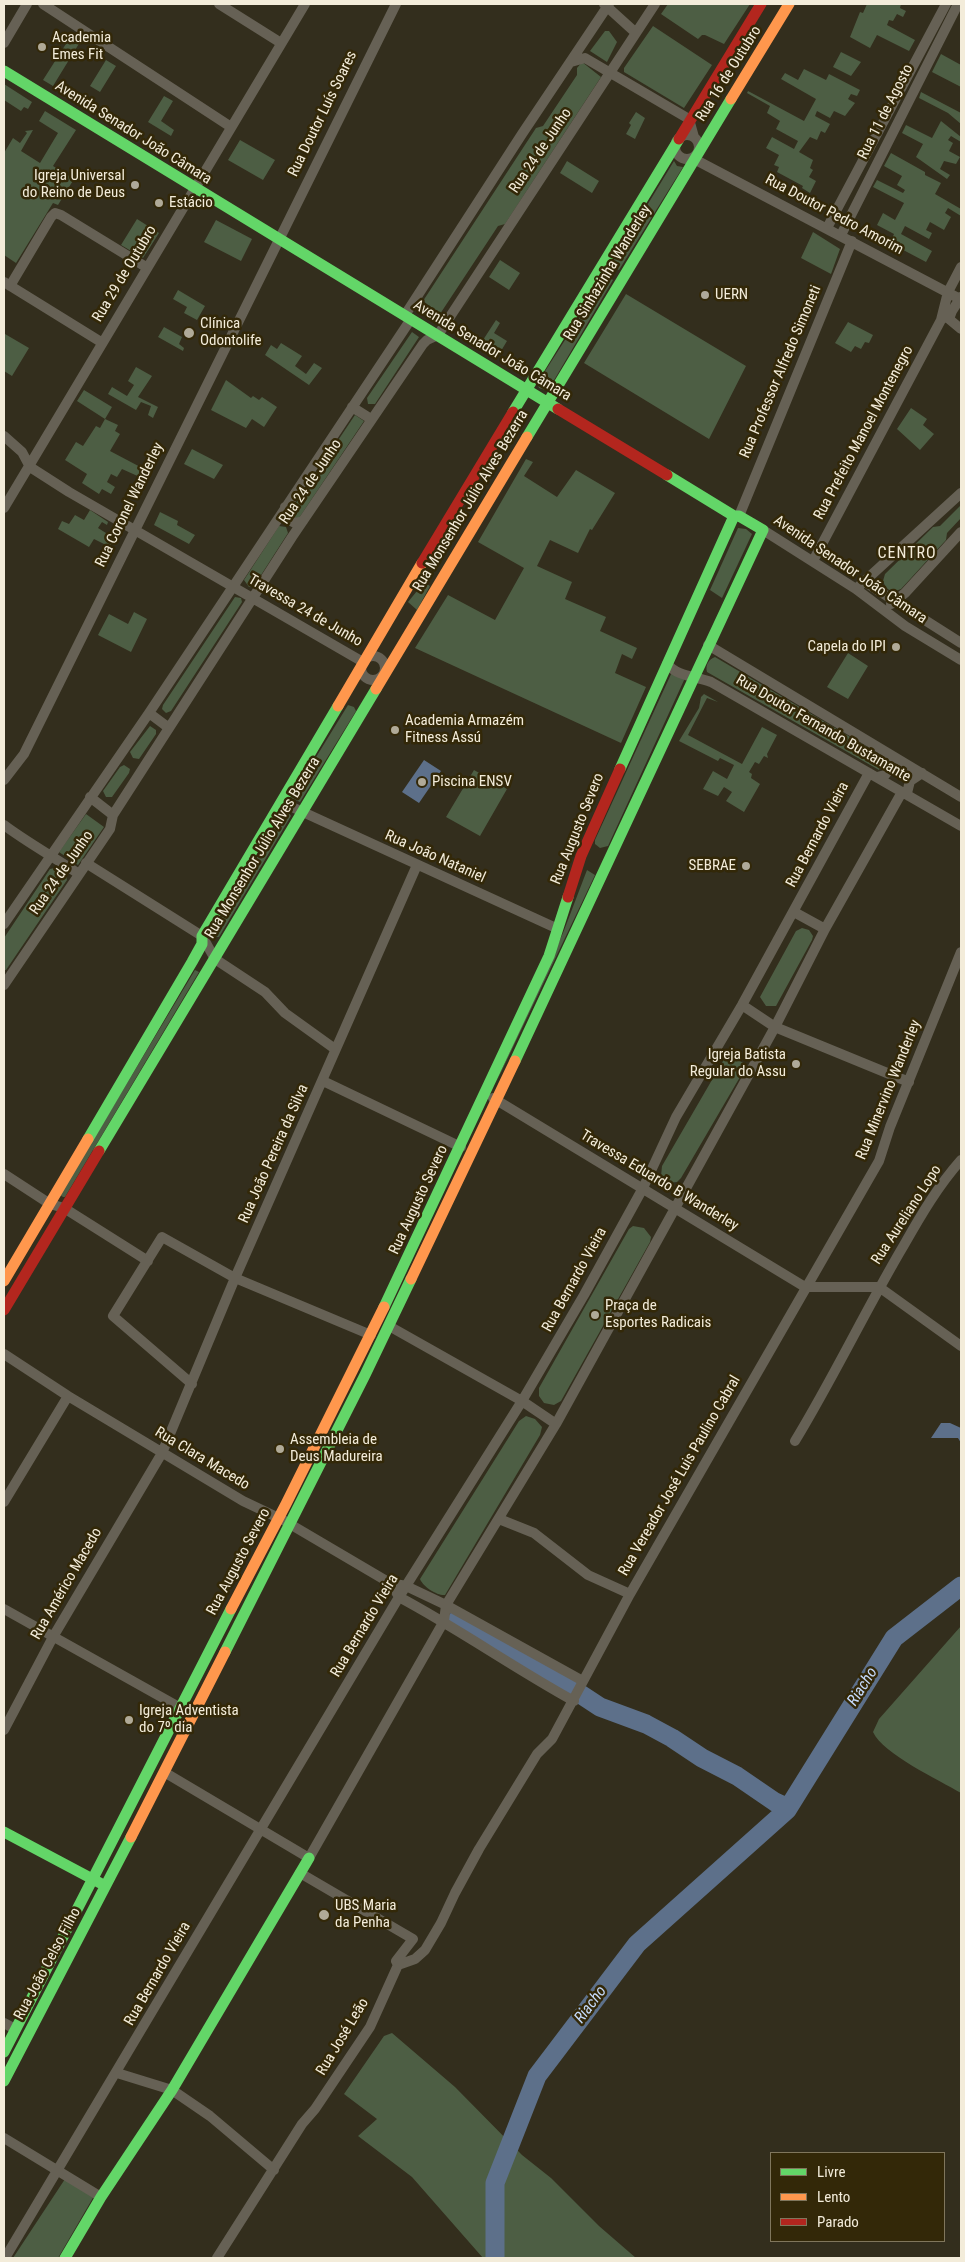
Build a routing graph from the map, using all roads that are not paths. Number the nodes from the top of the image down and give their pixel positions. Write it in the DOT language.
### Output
graph roads {
  1 [pos="27,4"];
  2 [pos="43,4"];
  3 [pos="219,4"];
  4 [pos="305,4"];
  5 [pos="396,4"];
  6 [pos="655,4"];
  7 [pos="761,4"];
  8 [pos="789,4"];
  9 [pos="946,4"];
  10 [pos="958,4"];
  11 [pos="607,5"];
  12 [pos="636,33"];
  13 [pos="740,38"];
  14 [pos="4,43"];
  15 [pos="281,44"];
  16 [pos="762,51"];
  17 [pos="571,62"];
  18 [pos="4,71"];
  19 [pos="611,73"];
  20 [pos="689,119"];
  21 [pos="231,126"];
  22 [pos="878,132"];
  23 [pos="890,137"];
  24 [pos="694,138"];
  25 [pos="673,146"];
  26 [pos="696,156"];
  27 [pos="195,188"];
  28 [pos="827,228"];
  29 [pos="841,235"];
  30 [pos="278,239"];
  31 [pos="852,241"];
  32 [pos="602,265"];
  33 [pos="961,266"];
  34 [pos="146,267"];
  35 [pos="622,278"];
  36 [pos="7,284"];
  37 [pos="948,292"];
  38 [pos="961,298"];
  39 [pos="952,311"];
  40 [pos="408,317"];
  41 [pos="942,320"];
  42 [pos="961,329"];
  43 [pos="961,334"];
  44 [pos="438,335"];
  45 [pos="101,342"];
  46 [pos="527,389"];
  47 [pos="548,402"];
  48 [pos="352,406"];
  49 [pos="371,419"];
  50 [pos="4,436"];
  51 [pos="30,466"];
  52 [pos="961,493"];
  53 [pos="285,507"];
  54 [pos="4,508"];
  55 [pos="737,516"];
  56 [pos="303,521"];
  57 [pos="274,525"];
  58 [pos="135,530"];
  59 [pos="763,530"];
  60 [pos="961,532"];
  61 [pos="292,537"];
  62 [pos="447,545"];
  63 [pos="813,561"];
  64 [pos="429,575"];
  65 [pos="865,582"];
  66 [pos="233,586"];
  67 [pos="856,589"];
  68 [pos="882,592"];
  69 [pos="254,598"];
  70 [pos="896,601"];
  71 [pos="874,603"];
  72 [pos="884,610"];
  73 [pos="961,643"];
  74 [pos="708,645"];
  75 [pos="961,660"];
  76 [pos="362,662"];
  77 [pos="667,664"];
  78 [pos="384,674"];
  79 [pos="694,676"];
  80 [pos="149,713"];
  81 [pos="169,728"];
  82 [pos="888,752"];
  83 [pos="922,773"];
  84 [pos="873,775"];
  85 [pos="4,780"];
  86 [pos="905,794"];
  87 [pos="961,796"];
  88 [pos="90,797"];
  89 [pos="281,802"];
  90 [pos="302,812"];
  91 [pos="113,815"];
  92 [pos="4,825"];
  93 [pos="961,826"];
  94 [pos="588,840"];
  95 [pos="613,850"];
  96 [pos="599,851"];
  97 [pos="50,854"];
  98 [pos="581,856"];
  99 [pos="86,863"];
  100 [pos="417,865"];
  101 [pos="605,868"];
  102 [pos="79,874"];
  103 [pos="794,912"];
  104 [pos="4,924"];
  105 [pos="556,928"];
  106 [pos="825,929"];
  107 [pos="202,936"];
  108 [pos="961,952"];
  109 [pos="215,959"];
  110 [pos="5,982"];
  111 [pos="742,1004"];
  112 [pos="775,1027"];
  113 [pos="335,1049"];
  114 [pos="323,1081"];
  115 [pos="909,1082"];
  116 [pos="485,1094"];
  117 [pos="497,1100"];
  118 [pos="460,1147"];
  119 [pos="961,1160"];
  120 [pos="4,1174"];
  121 [pos="643,1188"];
  122 [pos="50,1204"];
  123 [pos="64,1208"];
  124 [pos="675,1208"];
  125 [pos="148,1261"];
  126 [pos="235,1278"];
  127 [pos="4,1280"];
  128 [pos="805,1287"];
  129 [pos="879,1287"];
  130 [pos="4,1310"];
  131 [pos="389,1326"];
  132 [pos="371,1335"];
  133 [pos="961,1346"];
  134 [pos="4,1354"];
  135 [pos="354,1370"];
  136 [pos="365,1375"];
  137 [pos="192,1384"];
  138 [pos="68,1396"];
  139 [pos="522,1401"];
  140 [pos="556,1424"];
  141 [pos="795,1441"];
  142 [pos="161,1454"];
  143 [pos="4,1502"];
  144 [pos="499,1519"];
  145 [pos="284,1521"];
  146 [pos="390,1582"];
  147 [pos="406,1586"];
  148 [pos="630,1594"];
  149 [pos="399,1597"];
  150 [pos="446,1605"];
  151 [pos="4,1609"];
  152 [pos="444,1621"];
  153 [pos="53,1637"];
  154 [pos="583,1681"];
  155 [pos="574,1701"];
  156 [pos="179,1707"];
  157 [pos="4,1730"];
  158 [pos="164,1772"];
  159 [pos="260,1830"];
  160 [pos="4,1832"];
  161 [pos="309,1858"];
  162 [pos="300,1873"];
  163 [pos="92,1879"];
  164 [pos="106,1886"];
  165 [pos="398,1965"];
  166 [pos="4,2023"];
  167 [pos="15,2029"];
  168 [pos="4,2052"];
  169 [pos="117,2073"];
  170 [pos="4,2082"];
  171 [pos="172,2090"];
  172 [pos="4,2138"];
  173 [pos="274,2170"];
  174 [pos="59,2171"];
  175 [pos="101,2197"];
  176 [pos="5,2258"];
  177 [pos="65,2258"];
  178 [pos="217,2258"];
  1 -- 14 [label="street"];
  2 -- 21 [label="street"];
  3 -- 15 [label="street"];
  4 -- 15 [label="street, Rua 29 de Outubro"];
  5 -- 30 [label="street, Rua Doutor Luís Soares"];
  6 -- 12 [label="street, Rua 24 de Junho"];
  7 -- 13 [label="main road, Rua 16 de Outubro"];
  8 -- 16 [label="main road, Rua 16 de Outubro"];
  9 -- 22 [label="street, Rua 11 de Agosto"];
  10 -- 23 [label="street, Rua 11 de Agosto"];
  11 -- 12 [label="street"];
  11 -- 17 [label="street, Rua 24 de Junho"];
  12 -- 19 [label="street, Rua 24 de Junho"];
  13 -- 16 [label="main road"];
  13 -- 20 [label="main road, Rua 16 de Outubro"];
  15 -- 21 [label="street, Rua 29 de Outubro"];
  16 -- 26 [label="main road, Rua 16 de Outubro"];
  17 -- 19 [label="street"];
  17 -- 40 [label="street, Rua 24 de Junho"];
  18 -- 27 [label="main road, Avenida Senador João Câmara"];
  19 -- 20 [label="street"];
  19 -- 44 [label="street, Rua 24 de Junho"];
  20 -- 24 [label="street"];
  20 -- 25 [label="main road, Rua 16 de Outubro"];
  21 -- 27 [label="street, Rua 29 de Outubro"];
  22 -- 23 [label="street"];
  22 -- 28 [label="street, Rua 11 de Agosto"];
  23 -- 29 [label="street, Rua 11 de Agosto"];
  24 -- 25 [label="street"];
  24 -- 26 [label="street"];
  25 -- 26 [label="street"];
  25 -- 32 [label="main road, Rua Sinhazinha Wanderley"];
  26 -- 28 [label="street, Rua Doutor Pedro Amorim"];
  26 -- 35 [label="main road, Rua Sinhazinha Wanderley"];
  27 -- 30 [label="main road, Avenida Senador João Câmara"];
  27 -- 34 [label="street, Rua 29 de Outubro"];
  28 -- 29 [label="street, Rua Doutor Pedro Amorim"];
  29 -- 31 [label="street, Rua Doutor Pedro Amorim"];
  30 -- 40 [label="main road, Avenida Senador João Câmara"];
  30 -- 58 [label="street, Rua Coronel Wanderley"];
  31 -- 37 [label="street, Rua Doutor Pedro Amorim"];
  31 -- 55 [label="street, Rua Professor Alfredo Simoneti"];
  32 -- 35 [label="main road"];
  32 -- 46 [label="main road, Rua Sinhazinha Wanderley"];
  33 -- 37 [label="street, Rua Prefeito Manoel Montenegro"];
  34 -- 36 [label="street"];
  34 -- 45 [label="street, Rua 29 de Outubro"];
  35 -- 47 [label="main road, Rua Sinhazinha Wanderley"];
  36 -- 45 [label="street"];
  37 -- 38 [label="street, Rua Doutor Pedro Amorim"];
  37 -- 41 [label="street, Rua Prefeito Manoel Montenegro"];
  38 -- 39 [label="street, Rua Prefeito Manoel Montenegro"];
  39 -- 41 [label="street, Rua Prefeito Manoel Montenegro"];
  39 -- 42 [label="street"];
  40 -- 44 [label="main road, Avenida Senador João Câmara"];
  40 -- 48 [label="street, Rua 24 de Junho"];
  41 -- 43 [label="street"];
  41 -- 63 [label="street, Rua Prefeito Manoel Montenegro"];
  44 -- 46 [label="main road, Avenida Senador João Câmara"];
  44 -- 49 [label="street, Rua 24 de Junho"];
  45 -- 51 [label="street, Rua 29 de Outubro"];
  46 -- 47 [label="main road, Avenida Senador João Câmara"];
  46 -- 62 [label="main road, Rua Monsenhor Júlio Alves Bezerra"];
  47 -- 55 [label="main road, Avenida Senador João Câmara"];
  47 -- 62 [label="main road, Rua Monsenhor Júlio Alves Bezerra"];
  48 -- 49 [label="street"];
  48 -- 53 [label="street, Rua 24 de Junho"];
  49 -- 56 [label="street, Rua 24 de Junho"];
  50 -- 51 [label="street"];
  51 -- 54 [label="street, Rua 29 de Outubro"];
  51 -- 58 [label="street, Travessa 24 de Junho"];
  52 -- 65 [label="street"];
  53 -- 56 [label="street"];
  53 -- 57 [label="street, Rua 24 de Junho"];
  55 -- 59 [label="main road, Avenida Senador João Câmara"];
  55 -- 77 [label="main road, Rua Augusto Severo"];
  56 -- 61 [label="street, Rua 24 de Junho"];
  57 -- 61 [label="street"];
  57 -- 66 [label="street, Rua 24 de Junho"];
  58 -- 66 [label="street, Travessa 24 de Junho"];
  58 -- 85 [label="street, Rua Coronel Wanderley"];
  59 -- 63 [label="street, Avenida Senador João Câmara"];
  59 -- 74 [label="main road, Rua Augusto Severo"];
  60 -- 70 [label="street"];
  61 -- 69 [label="street, Rua 24 de Junho"];
  62 -- 64 [label="main road, Rua Monsenhor Júlio Alves Bezerra"];
  62 -- 64 [label="main road, Rua Monsenhor Júlio Alves Bezerra"];
  63 -- 67 [label="street, Avenida Senador João Câmara"];
  64 -- 76 [label="main road, Rua Monsenhor Júlio Alves Bezerra"];
  64 -- 78 [label="main road, Rua Monsenhor Júlio Alves Bezerra"];
  65 -- 67 [label="street"];
  65 -- 68 [label="street, Avenida Senador João Câmara"];
  66 -- 69 [label="street, Travessa 24 de Junho"];
  66 -- 80 [label="street, Rua 24 de Junho"];
  67 -- 71 [label="street, Avenida Senador João Câmara"];
  68 -- 70 [label="street, Avenida Senador João Câmara"];
  68 -- 71 [label="street"];
  69 -- 76 [label="street, Travessa 24 de Junho"];
  69 -- 81 [label="street, Rua 24 de Junho"];
  70 -- 72 [label="street"];
  70 -- 73 [label="street, Avenida Senador João Câmara"];
  71 -- 72 [label="street, Avenida Senador João Câmara"];
  72 -- 75 [label="street, Avenida Senador João Câmara"];
  74 -- 79 [label="main road, Rua Augusto Severo"];
  74 -- 82 [label="street, Rua Doutor Fernando Bustamante"];
  76 -- 78 [label="street"];
  76 -- 78 [label="street"];
  76 -- 89 [label="main road, Rua Monsenhor Júlio Alves Bezerra"];
  77 -- 79 [label="street, Rua Doutor Fernando Bustamante"];
  77 -- 94 [label="main road, Rua Augusto Severo"];
  78 -- 90 [label="main road, Rua Monsenhor Júlio Alves Bezerra"];
  79 -- 84 [label="street, Rua Doutor Fernando Bustamante"];
  79 -- 95 [label="main road, Rua Augusto Severo"];
  80 -- 81 [label="street"];
  80 -- 88 [label="street, Rua 24 de Junho"];
  81 -- 91 [label="street, Rua 24 de Junho"];
  82 -- 83 [label="street, Rua Doutor Fernando Bustamante"];
  82 -- 84 [label="street, Rua Bernardo Vieira"];
  83 -- 86 [label="street"];
  83 -- 87 [label="street, Rua Doutor Fernando Bustamante"];
  84 -- 86 [label="street, Rua Doutor Fernando Bustamante"];
  84 -- 103 [label="street, Rua Bernardo Vieira"];
  86 -- 93 [label="street, Rua Doutor Fernando Bustamante"];
  86 -- 106 [label="street"];
  88 -- 91 [label="street"];
  88 -- 97 [label="street, Rua 24 de Junho"];
  89 -- 90 [label="street, Rua João Nataniel"];
  89 -- 107 [label="main road, Rua Monsenhor Júlio Alves Bezerra"];
  90 -- 100 [label="street, Rua João Nataniel"];
  90 -- 109 [label="main road, Rua Monsenhor Júlio Alves Bezerra"];
  91 -- 99 [label="street, Rua 24 de Junho"];
  92 -- 97 [label="street"];
  94 -- 96 [label="main road"];
  94 -- 98 [label="main road, Rua Augusto Severo"];
  95 -- 96 [label="main road"];
  95 -- 101 [label="main road, Rua Augusto Severo"];
  96 -- 98 [label="main road"];
  96 -- 101 [label="main road"];
  97 -- 102 [label="street"];
  97 -- 104 [label="street, Rua 24 de Junho"];
  98 -- 105 [label="main road, Rua Augusto Severo"];
  99 -- 102 [label="street, Rua 24 de Junho"];
  99 -- 107 [label="street"];
  100 -- 105 [label="street, Rua João Nataniel"];
  100 -- 113 [label="street, Rua João Pereira da Silva"];
  101 -- 117 [label="main road, Rua Augusto Severo"];
  102 -- 110 [label="street, Rua 24 de Junho"];
  103 -- 106 [label="street, Rua Bernardo Vieira"];
  103 -- 111 [label="street, Rua Bernardo Vieira"];
  105 -- 116 [label="main road, Rua Augusto Severo"];
  106 -- 112 [label="street"];
  107 -- 109 [label="street"];
  107 -- 122 [label="main road, Rua Monsenhor Júlio Alves Bezerra"];
  108 -- 115 [label="street, Rua Minervino Wanderley"];
  109 -- 113 [label="street"];
  109 -- 123 [label="main road, Rua Monsenhor Júlio Alves Bezerra"];
  111 -- 112 [label="street"];
  111 -- 121 [label="street, Rua Bernardo Vieira"];
  112 -- 115 [label="street"];
  112 -- 124 [label="street"];
  113 -- 114 [label="street, Rua João Pereira da Silva"];
  114 -- 118 [label="street"];
  114 -- 126 [label="street, Rua João Pereira da Silva"];
  115 -- 128 [label="street, Rua Minervino Wanderley"];
  116 -- 117 [label="street, Travessa Eduardo B Wanderley"];
  116 -- 118 [label="main road, Rua Augusto Severo"];
  117 -- 121 [label="street, Travessa Eduardo B Wanderley"];
  117 -- 131 [label="main road, Rua Augusto Severo"];
  118 -- 132 [label="main road, Rua Augusto Severo"];
  119 -- 129 [label="street, Rua Aureliano Lopo"];
  120 -- 122 [label="street"];
  121 -- 124 [label="street, Travessa Eduardo B Wanderley"];
  121 -- 139 [label="street, Rua Bernardo Vieira"];
  122 -- 123 [label="street"];
  122 -- 127 [label="main road, Rua Monsenhor Júlio Alves Bezerra"];
  123 -- 125 [label="street"];
  123 -- 130 [label="main road, Rua Monsenhor Júlio Alves Bezerra"];
  124 -- 128 [label="street, Travessa Eduardo B Wanderley"];
  124 -- 140 [label="street"];
  125 -- 126 [label="street"];
  125 -- 137 [label="street"];
  126 -- 132 [label="street"];
  126 -- 137 [label="street, Rua João Pereira da Silva"];
  128 -- 129 [label="street"];
  128 -- 148 [label="street, Rua Vereador José Luis Paulino Cabral"];
  129 -- 133 [label="street"];
  129 -- 141 [label="street"];
  131 -- 136 [label="main road, Rua Augusto Severo"];
  131 -- 139 [label="street"];
  132 -- 135 [label="main road, Rua Augusto Severo"];
  134 -- 138 [label="street, Rua Clara Macedo"];
  135 -- 136 [label="main road"];
  135 -- 145 [label="main road, Rua Augusto Severo"];
  136 -- 145 [label="main road, Rua Augusto Severo"];
  137 -- 142 [label="street, Rua João Pereira da Silva"];
  138 -- 142 [label="street, Rua Clara Macedo"];
  138 -- 143 [label="street"];
  139 -- 140 [label="street"];
  139 -- 147 [label="street, Rua Bernardo Vieira"];
  140 -- 144 [label="street"];
  142 -- 145 [label="street, Rua Clara Macedo"];
  142 -- 153 [label="street, Rua Américo Macedo"];
  144 -- 148 [label="street"];
  144 -- 150 [label="street"];
  145 -- 146 [label="street, Rua Clara Macedo"];
  145 -- 156 [label="main road, Rua Augusto Severo"];
  145 -- 158 [label="main road, Rua Augusto Severo"];
  146 -- 147 [label="street, Rua Clara Macedo"];
  146 -- 149 [label="street, Rua Clara Macedo"];
  147 -- 149 [label="street, Rua Bernardo Vieira"];
  147 -- 150 [label="street, Rua Clara Macedo"];
  148 -- 154 [label="street, Rua Vereador José Luis Paulino Cabral"];
  149 -- 152 [label="street"];
  149 -- 159 [label="street, Rua Bernardo Vieira"];
  150 -- 152 [label="street"];
  150 -- 154 [label="street, Rua Clara Macedo"];
  151 -- 153 [label="street"];
  152 -- 155 [label="street"];
  152 -- 161 [label="street"];
  153 -- 156 [label="street"];
  153 -- 157 [label="street, Rua Américo Macedo"];
  154 -- 155 [label="street"];
  155 -- 165 [label="street"];
  156 -- 163 [label="main road, Rua Augusto Severo"];
  158 -- 159 [label="street"];
  158 -- 164 [label="main road, Rua Augusto Severo"];
  159 -- 161 [label="street"];
  159 -- 169 [label="street, Rua Bernardo Vieira"];
  160 -- 163 [label="main road"];
  161 -- 162 [label="main road"];
  162 -- 165 [label="street, Rua José Leão"];
  162 -- 171 [label="main road"];
  163 -- 164 [label="main road"];
  163 -- 167 [label="main road, Rua João Celso Filho"];
  164 -- 170 [label="main road, Rua João Celso Filho"];
  165 -- 173 [label="street, Rua José Leão"];
  166 -- 167 [label="street"];
  167 -- 168 [label="main road, Rua João Celso Filho"];
  169 -- 171 [label="street"];
  169 -- 174 [label="street, Rua Bernardo Vieira"];
  171 -- 173 [label="street"];
  171 -- 175 [label="main road"];
  172 -- 174 [label="street"];
  173 -- 178 [label="street, Rua José Leão"];
  174 -- 175 [label="street"];
  174 -- 176 [label="street, Rua Bernardo Vieira"];
  175 -- 177 [label="main road"];
}
